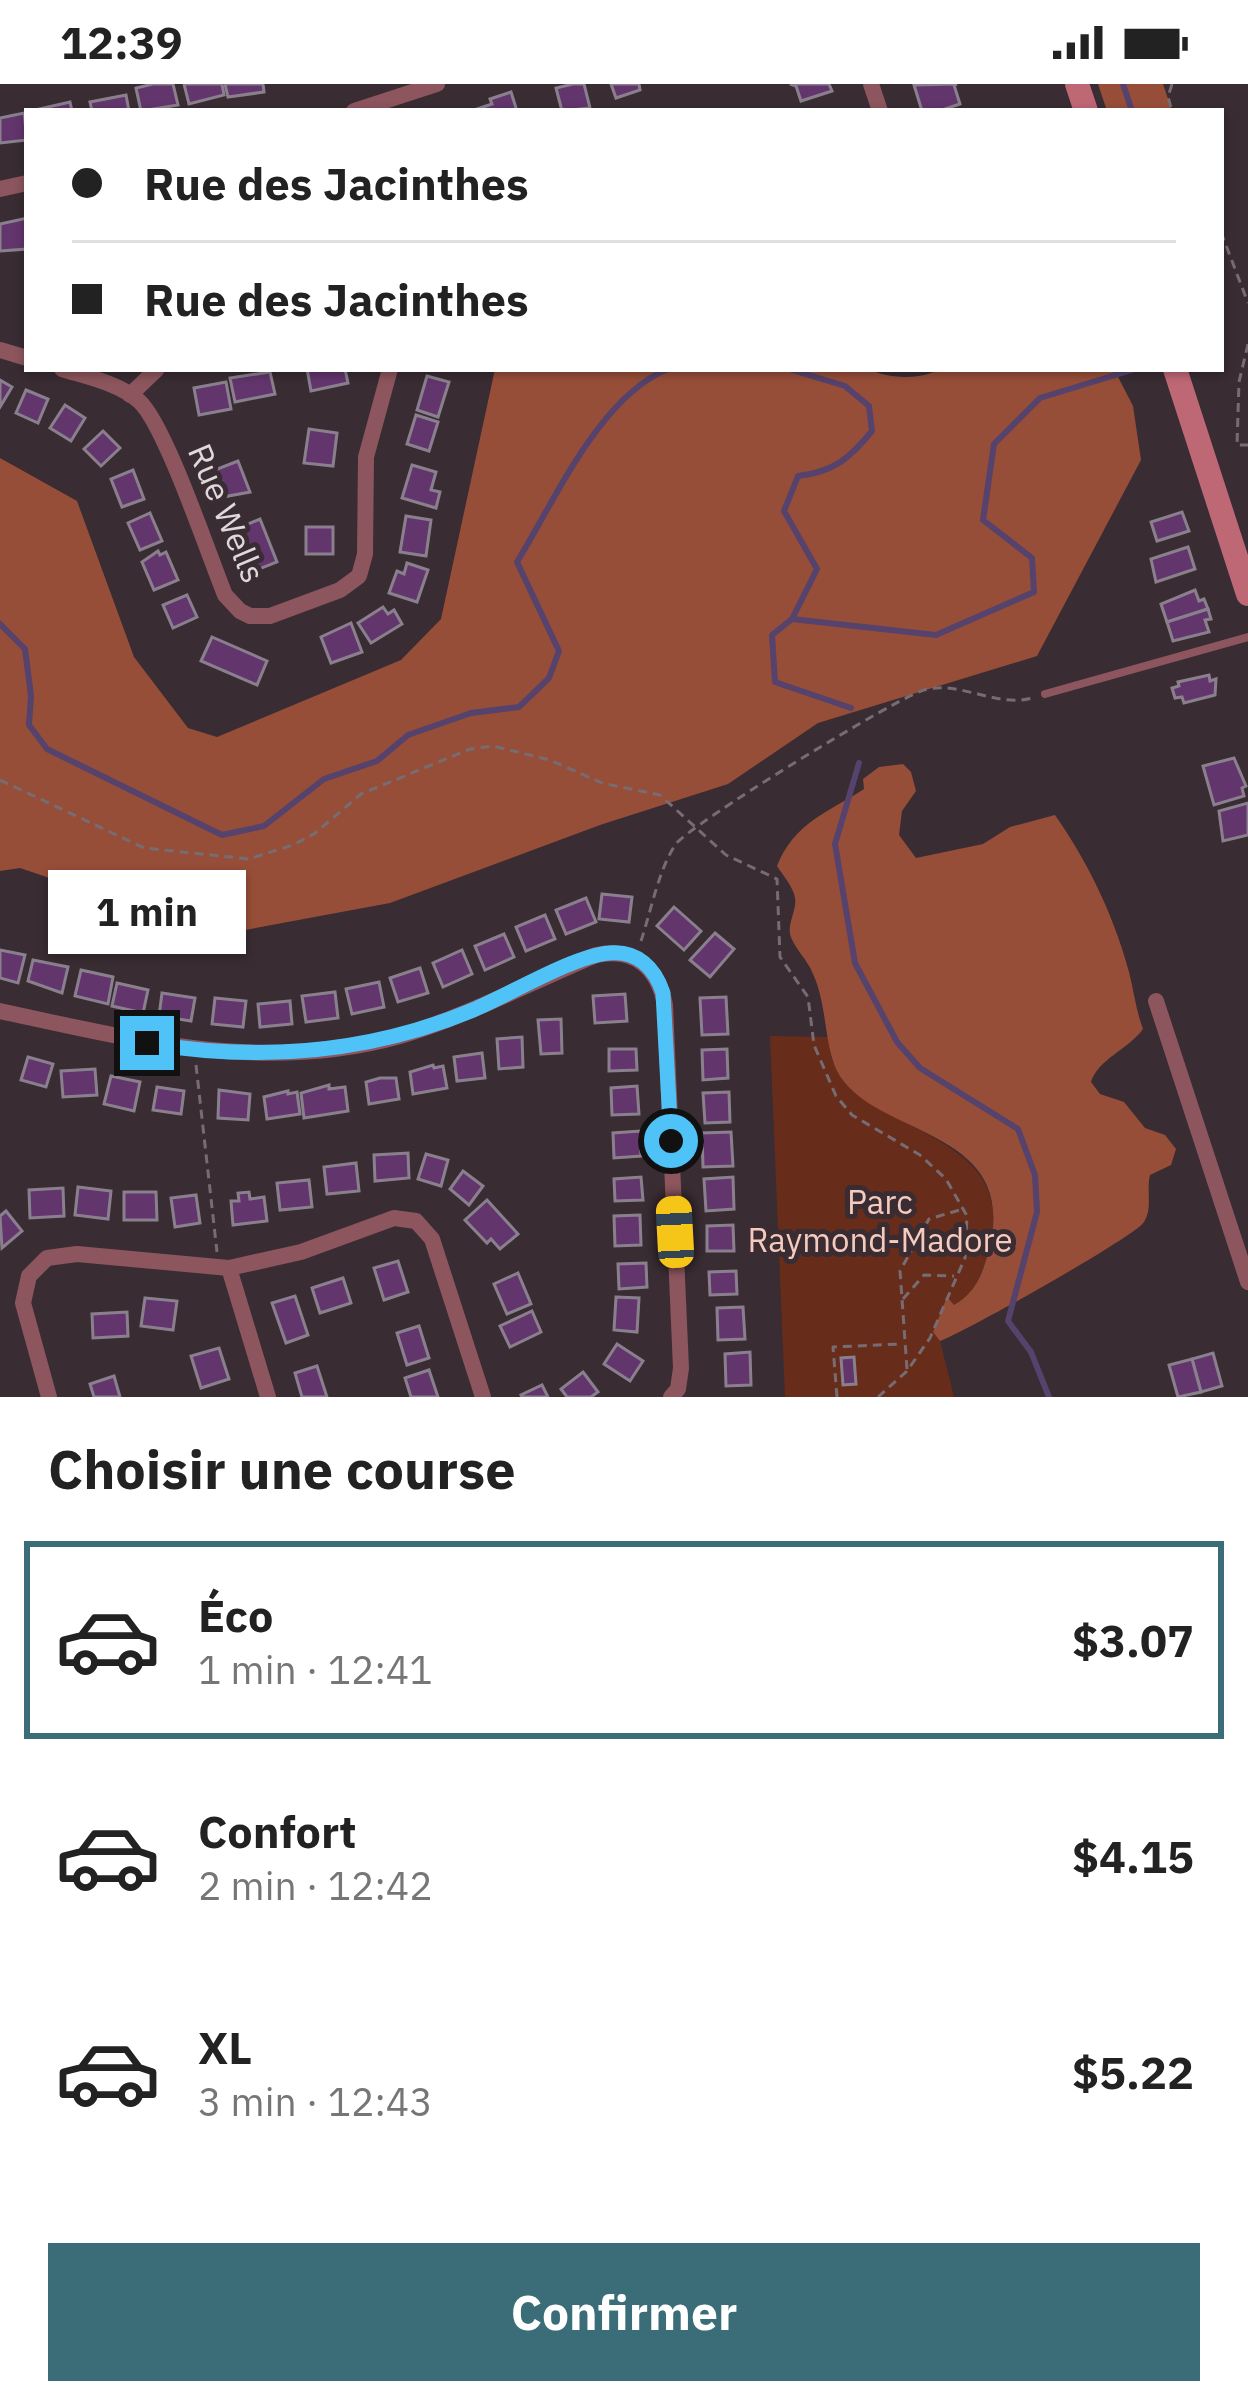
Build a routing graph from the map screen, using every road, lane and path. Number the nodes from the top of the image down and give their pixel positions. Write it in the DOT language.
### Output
graph roads {
  1 [pos="437,84"];
  2 [pos="376,108"];
  3 [pos="1224,240"];
  4 [pos="1248,303"];
  5 [pos="1248,344"];
  6 [pos="70,372"];
  7 [pos="154,372"];
  8 [pos="389,372"];
  9 [pos="1175,372"];
  10 [pos="130,395"];
  11 [pos="1248,445"];
  12 [pos="1248,594"];
  13 [pos="1248,638"];
  14 [pos="1046,694"];
  15 [pos="0,780"];
  16 [pos="696,827"];
  17 [pos="635,957"];
  18 [pos="1156,1001"];
  19 [pos="0,1011"];
  20 [pos="194,1051"];
  21 [pos="964,1209"];
  22 [pos="922,1228"];
  23 [pos="929,1237"];
  24 [pos="224,1268"];
  25 [pos="956,1276"];
  26 [pos="1248,1282"];
  27 [pos="902,1300"];
  28 [pos="904,1344"];
  29 [pos="907,1371"];
  30 [pos="49,1397"];
  31 [pos="268,1397"];
  32 [pos="483,1397"];
  33 [pos="671,1397"];
  34 [pos="837,1397"];
  35 [pos="878,1397"];
  1 -- 2 [label="street"];
  3 -- 4 [label="path"];
  5 -- 11 [label="path"];
  6 -- 10 [label="street"];
  7 -- 10 [label="street"];
  8 -- 10 [label="street, Rue Wells"];
  9 -- 12 [label="main road"];
  13 -- 14 [label="lane"];
  14 -- 16 [label="path"];
  15 -- 16 [label="path"];
  16 -- 17 [label="path"];
  16 -- 21 [label="path"];
  17 -- 20 [label="street"];
  17 -- 33 [label="street"];
  18 -- 26 [label="street"];
  19 -- 20 [label="street"];
  20 -- 24 [label="path"];
  21 -- 22 [label="path"];
  21 -- 25 [label="path"];
  22 -- 23 [label="path"];
  22 -- 27 [label="path"];
  24 -- 30 [label="street"];
  24 -- 31 [label="street"];
  24 -- 32 [label="street"];
  25 -- 27 [label="path"];
  25 -- 29 [label="path"];
  27 -- 28 [label="path"];
  28 -- 29 [label="path"];
  28 -- 34 [label="path"];
  29 -- 35 [label="path"];
}
